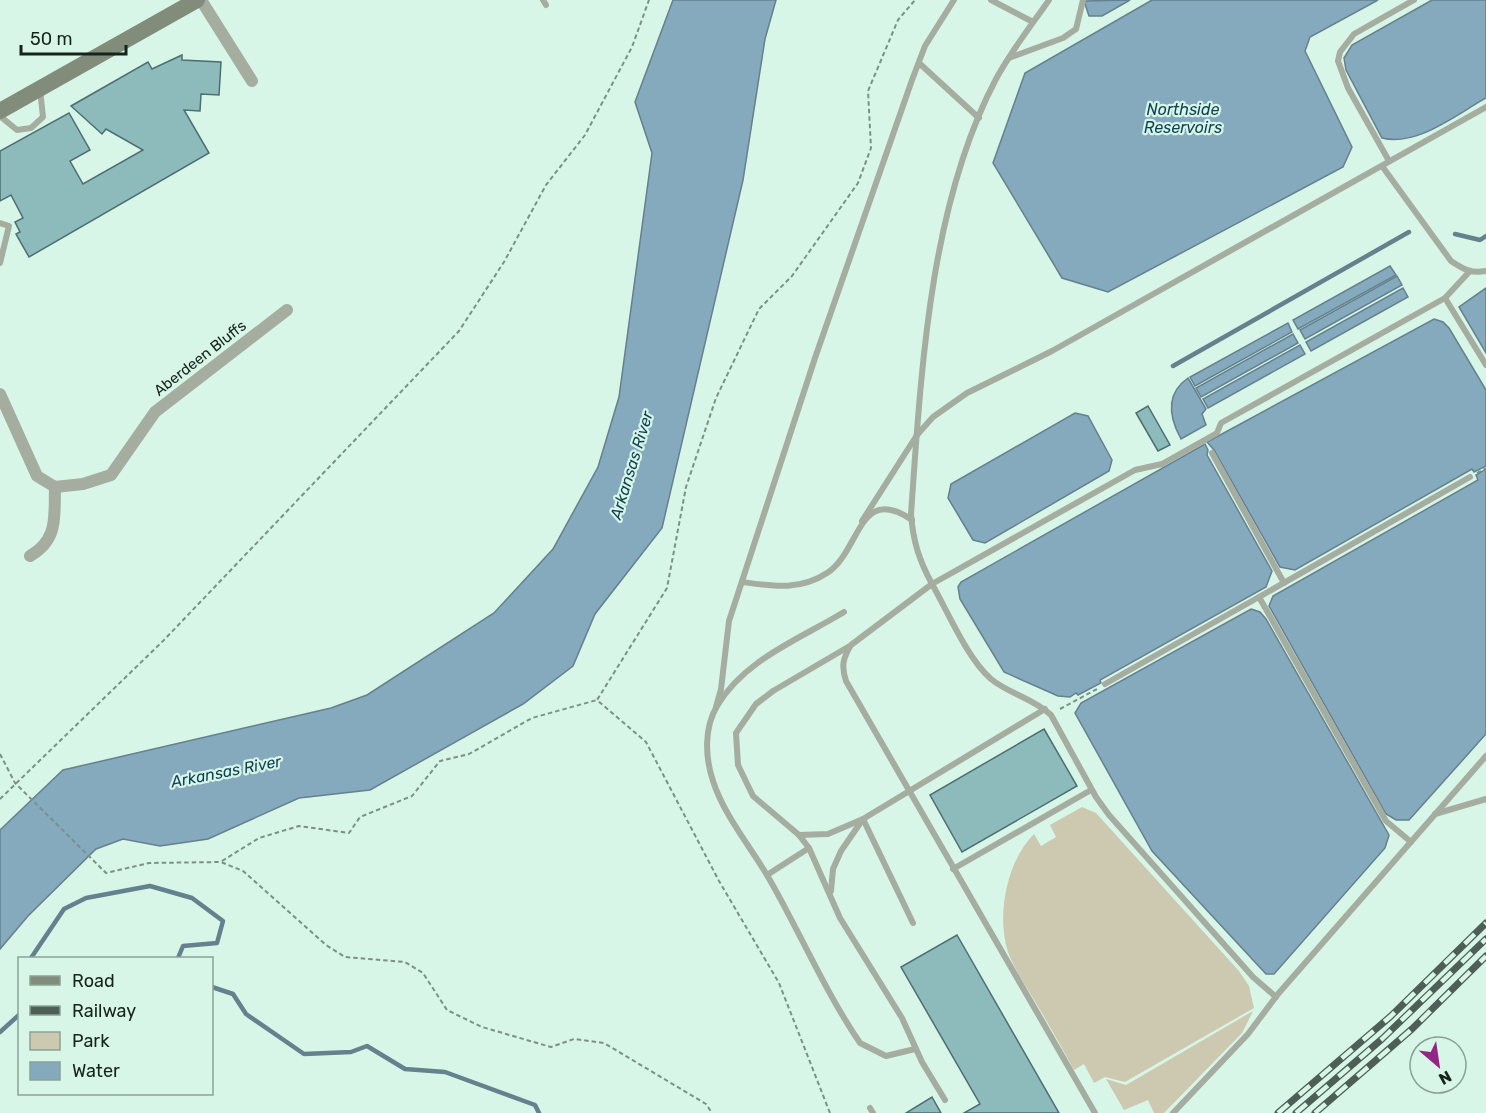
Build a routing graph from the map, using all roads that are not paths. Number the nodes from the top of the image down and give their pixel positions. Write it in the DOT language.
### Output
graph roads {
  1 [pos="199,0"];
  2 [pos="954,0"];
  3 [pos="991,0"];
  4 [pos="1049,0"];
  5 [pos="1083,0"];
  6 [pos="1414,0"];
  7 [pos="1033,22"];
  8 [pos="1009,58"];
  9 [pos="919,63"];
  10 [pos="252,81"];
  11 [pos="40,89"];
  12 [pos="1486,107"];
  13 [pos="0,114"];
  14 [pos="979,118"];
  15 [pos="1389,161"];
  16 [pos="1382,166"];
  17 [pos="0,223"];
  18 [pos="0,263"];
  19 [pos="1470,271"];
  20 [pos="1486,272"];
  21 [pos="1445,298"];
  22 [pos="287,310"];
  23 [pos="1486,365"];
  24 [pos="0,394"];
  25 [pos="917,435"];
  26 [pos="1212,453"];
  27 [pos="1470,477"];
  28 [pos="55,487"];
  29 [pos="912,520"];
  30 [pos="862,521"];
  31 [pos="30,555"];
  32 [pos="742,582"];
  33 [pos="1284,583"];
  34 [pos="932,584"];
  35 [pos="1259,597"];
  36 [pos="844,612"];
  37 [pos="851,645"];
  38 [pos="1105,684"];
  39 [pos="716,707"];
  40 [pos="1045,709"];
  41 [pos="1486,756"];
  42 [pos="1091,790"];
  43 [pos="909,791"];
  44 [pos="1486,799"];
  45 [pos="1435,814"];
  46 [pos="863,819"];
  47 [pos="799,835"];
  48 [pos="1411,842"];
  49 [pos="808,848"];
  50 [pos="953,869"];
  51 [pos="767,875"];
  52 [pos="833,900"];
  53 [pos="913,923"];
  54 [pos="1276,997"];
  55 [pos="915,1049"];
  56 [pos="945,1100"];
  57 [pos="1095,1113"];
  58 [pos="1173,1113"];
  1 -- 10 [label="street"];
  1 -- 11 [label="street"];
  2 -- 9 [label="lane"];
  3 -- 7 [label="lane"];
  4 -- 7 [label="lane"];
  5 -- 8 [label="lane"];
  6 -- 15 [label="lane"];
  7 -- 8 [label="lane"];
  8 -- 14 [label="lane"];
  9 -- 14 [label="lane"];
  9 -- 32 [label="lane"];
  11 -- 13 [label="street"];
  11 -- 13 [label="lane"];
  12 -- 15 [label="lane"];
  14 -- 25 [label="lane"];
  15 -- 16 [label="lane"];
  16 -- 19 [label="lane"];
  16 -- 25 [label="lane"];
  17 -- 18 [label="lane"];
  19 -- 20 [label="lane"];
  19 -- 21 [label="lane"];
  21 -- 23 [label="lane"];
  21 -- 34 [label="lane"];
  22 -- 28 [label="street, Aberdeen Bluffs"];
  24 -- 28 [label="street"];
  25 -- 29 [label="lane"];
  25 -- 30 [label="lane"];
  26 -- 33 [label="lane"];
  27 -- 33 [label="lane"];
  28 -- 31 [label="street"];
  29 -- 30 [label="lane"];
  29 -- 34 [label="lane"];
  30 -- 32 [label="lane"];
  32 -- 39 [label="lane"];
  33 -- 35 [label="lane"];
  34 -- 37 [label="lane"];
  34 -- 40 [label="lane"];
  35 -- 38 [label="lane"];
  35 -- 48 [label="lane"];
  36 -- 39 [label="lane"];
  37 -- 43 [label="lane"];
  37 -- 47 [label="lane"];
  39 -- 51 [label="lane"];
  40 -- 42 [label="lane"];
  40 -- 43 [label="lane"];
  41 -- 45 [label="lane"];
  42 -- 50 [label="lane"];
  42 -- 54 [label="lane"];
  43 -- 46 [label="lane"];
  43 -- 50 [label="lane"];
  44 -- 45 [label="lane"];
  45 -- 48 [label="lane"];
  46 -- 47 [label="lane"];
  46 -- 52 [label="lane"];
  46 -- 53 [label="lane"];
  47 -- 49 [label="lane"];
  48 -- 54 [label="lane"];
  49 -- 51 [label="lane"];
  49 -- 52 [label="lane"];
  50 -- 57 [label="lane"];
  51 -- 55 [label="lane"];
  52 -- 55 [label="lane"];
  54 -- 58 [label="lane"];
  55 -- 56 [label="lane"];
}
